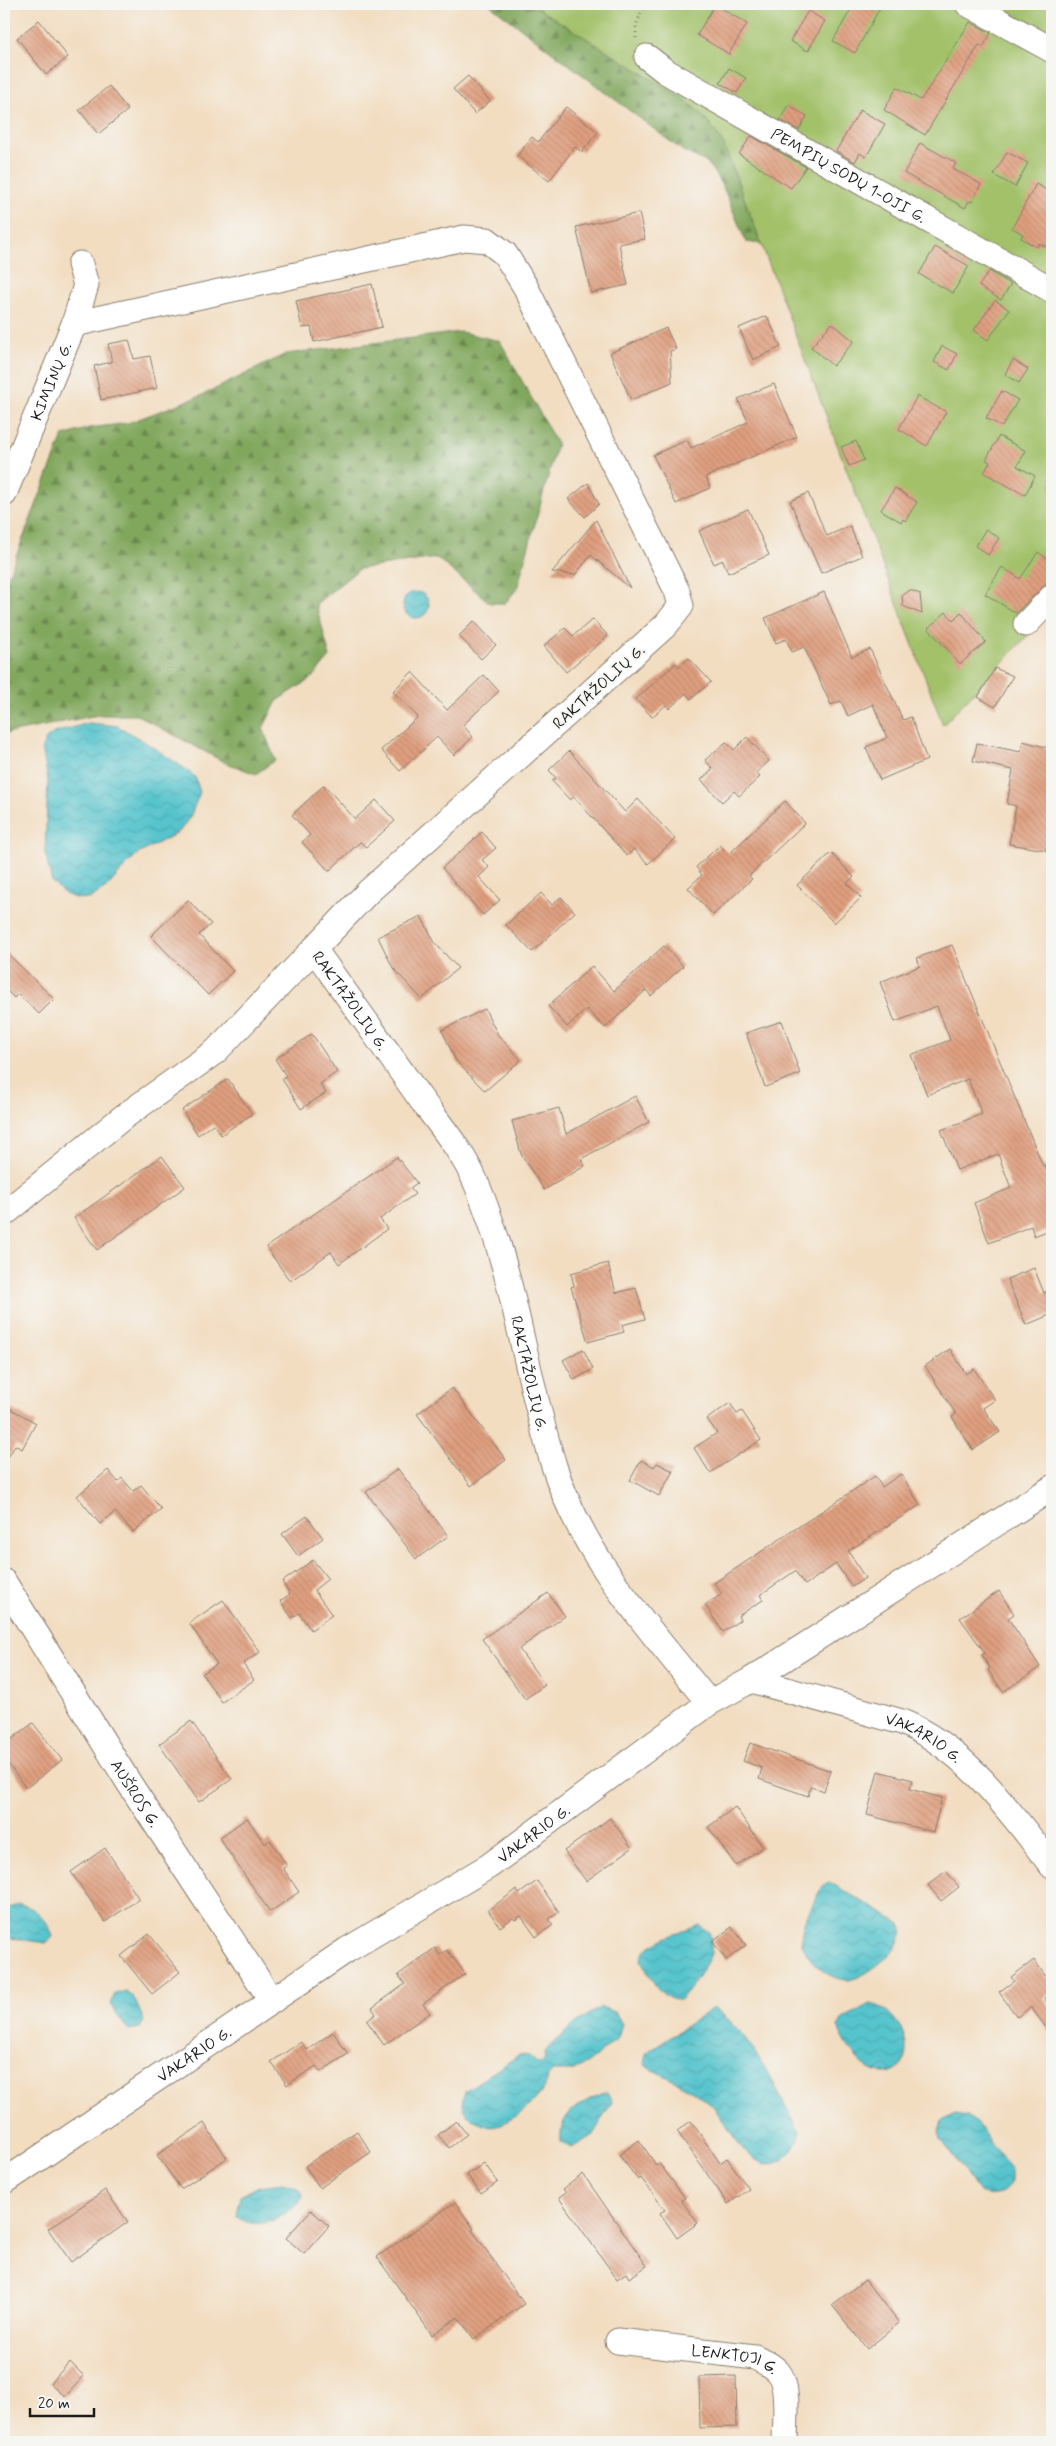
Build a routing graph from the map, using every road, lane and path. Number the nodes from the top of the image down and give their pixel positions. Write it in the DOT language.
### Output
graph roads {
  1 [pos="645,4"];
  2 [pos="968,4"];
  3 [pos="1052,50"];
  4 [pos="647,57"];
  5 [pos="80,264"];
  6 [pos="1052,290"];
  7 [pos="74,324"];
  8 [pos="4,494"];
  9 [pos="1052,597"];
  10 [pos="1026,624"];
  11 [pos="314,949"];
  12 [pos="4,1214"];
  13 [pos="1052,1488"];
  14 [pos="4,1582"];
  15 [pos="751,1680"];
  16 [pos="709,1703"];
  17 [pos="1052,1866"];
  18 [pos="272,2001"];
  19 [pos="4,2182"];
  20 [pos="618,2342"];
  21 [pos="785,2442"];
  1 -- 4 [label="path"];
  2 -- 3 [label="street"];
  4 -- 6 [label="street, PEMPIŲ SODŲ 1-OJI G."];
  5 -- 7 [label="street, KIMINŲ G."];
  7 -- 8 [label="street, KIMINŲ G."];
  7 -- 11 [label="street, RAKTAŽOLIŲ G."];
  9 -- 10 [label="street"];
  11 -- 12 [label="street"];
  11 -- 16 [label="street, RAKTAŽOLIŲ G."];
  13 -- 15 [label="street"];
  14 -- 18 [label="street, AUŠROS G."];
  15 -- 16 [label="street, VAKARIO G."];
  15 -- 17 [label="street, VAKARIO G."];
  16 -- 18 [label="street, VAKARIO G."];
  18 -- 19 [label="street, VAKARIO G."];
  20 -- 21 [label="street, LENKTOJI G."];
}
